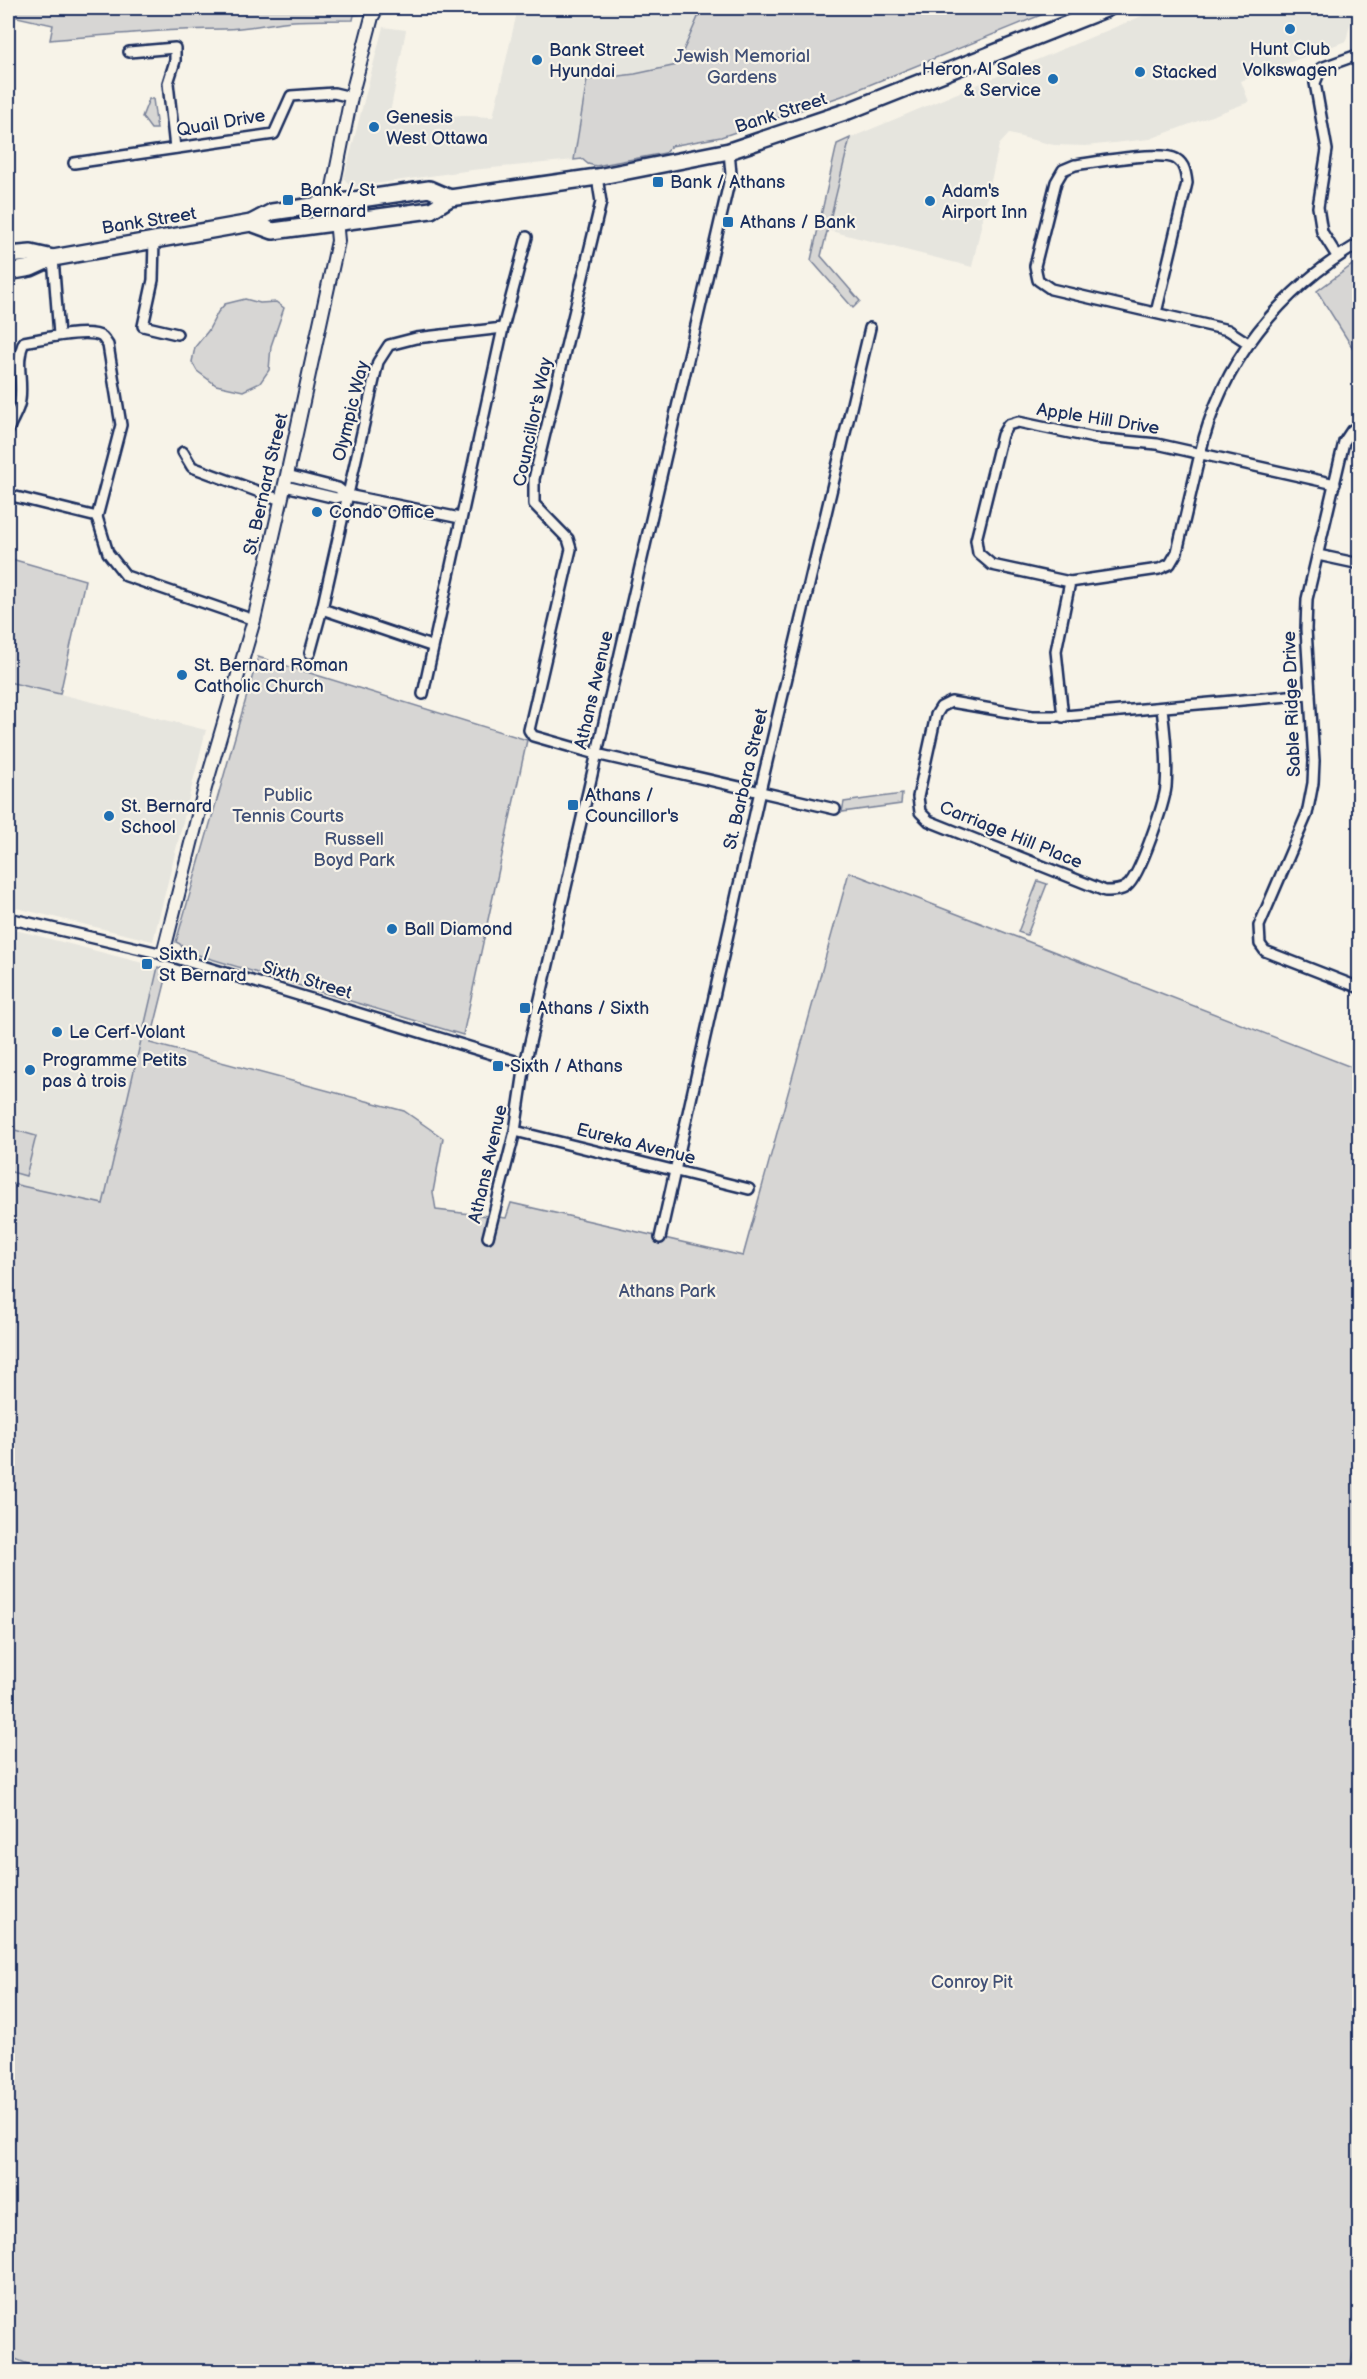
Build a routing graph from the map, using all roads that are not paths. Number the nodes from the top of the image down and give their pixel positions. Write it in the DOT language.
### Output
graph roads {
  1 [pos="1108,8"];
  2 [pos="374,12"];
  3 [pos="129,52"];
  4 [pos="1359,54"];
  5 [pos="351,97"];
  6 [pos="175,148"];
  7 [pos="729,151"];
  8 [pos="74,163"];
  9 [pos="597,177"];
  10 [pos="450,198"];
  11 [pos="334,204"];
  12 [pos="251,223"];
  13 [pos="336,223"];
  14 [pos="527,237"];
  15 [pos="154,240"];
  16 [pos="1359,243"];
  17 [pos="8,255"];
  18 [pos="1336,256"];
  19 [pos="54,258"];
  20 [pos="8,272"];
  21 [pos="1156,313"];
  22 [pos="503,328"];
  23 [pos="870,328"];
  24 [pos="177,334"];
  25 [pos="59,335"];
  26 [pos="1248,343"];
  27 [pos="1359,426"];
  28 [pos="8,431"];
  29 [pos="183,452"];
  30 [pos="1200,453"];
  31 [pos="286,481"];
  32 [pos="1335,484"];
  33 [pos="8,495"];
  34 [pos="347,495"];
  35 [pos="281,500"];
  36 [pos="97,517"];
  37 [pos="460,518"];
  38 [pos="1318,555"];
  39 [pos="1359,564"];
  40 [pos="1070,582"];
  41 [pos="322,609"];
  42 [pos="254,620"];
  43 [pos="431,646"];
  44 [pos="310,653"];
  45 [pos="423,694"];
  46 [pos="1310,694"];
  47 [pos="1162,708"];
  48 [pos="1063,717"];
  49 [pos="596,754"];
  50 [pos="760,791"];
  51 [pos="835,809"];
  52 [pos="8,918"];
  53 [pos="163,954"];
  54 [pos="1359,988"];
  55 [pos="525,1064"];
  56 [pos="515,1131"];
  57 [pos="674,1170"];
  58 [pos="749,1189"];
  59 [pos="488,1237"];
  60 [pos="660,1238"];
  1 -- 7 [label="main road, Bank Street"];
  2 -- 5 [label="street, St. Bernard Street"];
  3 -- 6 [label="street"];
  4 -- 18 [label="street"];
  5 -- 6 [label="street, Quail Drive"];
  5 -- 11 [label="street, St. Bernard Street"];
  6 -- 8 [label="street, Quail Drive"];
  7 -- 9 [label="main road, Bank Street"];
  7 -- 49 [label="street, Athans Avenue"];
  9 -- 10 [label="main road, Bank Street"];
  9 -- 49 [label="street, Councillor's Way"];
  10 -- 11 [label="main road, Bank Street"];
  10 -- 13 [label="main road, Bank Street"];
  11 -- 12 [label="main road, Bank Street"];
  11 -- 13 [label="street, St. Bernard Street"];
  12 -- 13 [label="main road, Bank Street"];
  12 -- 15 [label="main road, Bank Street"];
  13 -- 31 [label="street, St. Bernard Street"];
  14 -- 22 [label="street"];
  15 -- 19 [label="main road, Bank Street"];
  15 -- 24 [label="street"];
  16 -- 18 [label="street, Apple Hill Drive"];
  17 -- 19 [label="main road, Bank Street"];
  18 -- 26 [label="street, Apple Hill Drive"];
  19 -- 20 [label="main road, Bank Street"];
  19 -- 25 [label="street"];
  21 -- 21 [label="street"];
  21 -- 26 [label="street"];
  22 -- 34 [label="street, Olympic Way"];
  22 -- 37 [label="street"];
  23 -- 50 [label="street, St. Barbara Street"];
  25 -- 28 [label="street"];
  25 -- 36 [label="street"];
  26 -- 30 [label="street, Apple Hill Drive"];
  27 -- 32 [label="street, Sable Ridge Drive"];
  29 -- 35 [label="street"];
  30 -- 32 [label="street"];
  30 -- 40 [label="street, Apple Hill Drive"];
  30 -- 40 [label="street, Apple Hill Drive"];
  31 -- 34 [label="street"];
  31 -- 35 [label="street, St. Bernard Street"];
  32 -- 38 [label="street, Sable Ridge Drive"];
  33 -- 36 [label="street"];
  34 -- 37 [label="street"];
  34 -- 41 [label="street, Olympic Way"];
  35 -- 42 [label="street, St. Bernard Street"];
  36 -- 42 [label="street"];
  37 -- 43 [label="street"];
  38 -- 39 [label="street"];
  38 -- 46 [label="street, Sable Ridge Drive"];
  40 -- 48 [label="street"];
  41 -- 43 [label="street"];
  41 -- 44 [label="street, Olympic Way"];
  42 -- 53 [label="street, St. Bernard Street"];
  43 -- 45 [label="street"];
  46 -- 47 [label="street, Carriage Hill Place"];
  46 -- 54 [label="street, Sable Ridge Drive"];
  47 -- 48 [label="street, Carriage Hill Place"];
  47 -- 48 [label="street, Carriage Hill Place"];
  49 -- 50 [label="street"];
  49 -- 55 [label="street, Athans Avenue"];
  50 -- 51 [label="street"];
  50 -- 57 [label="street, St. Barbara Street"];
  52 -- 53 [label="street, Sixth Street"];
  53 -- 55 [label="street, Sixth Street"];
  55 -- 56 [label="street, Athans Avenue"];
  56 -- 57 [label="street, Eureka Avenue"];
  56 -- 59 [label="street, Athans Avenue"];
  57 -- 58 [label="street, Eureka Avenue"];
  57 -- 60 [label="street, St. Barbara Street"];
}
